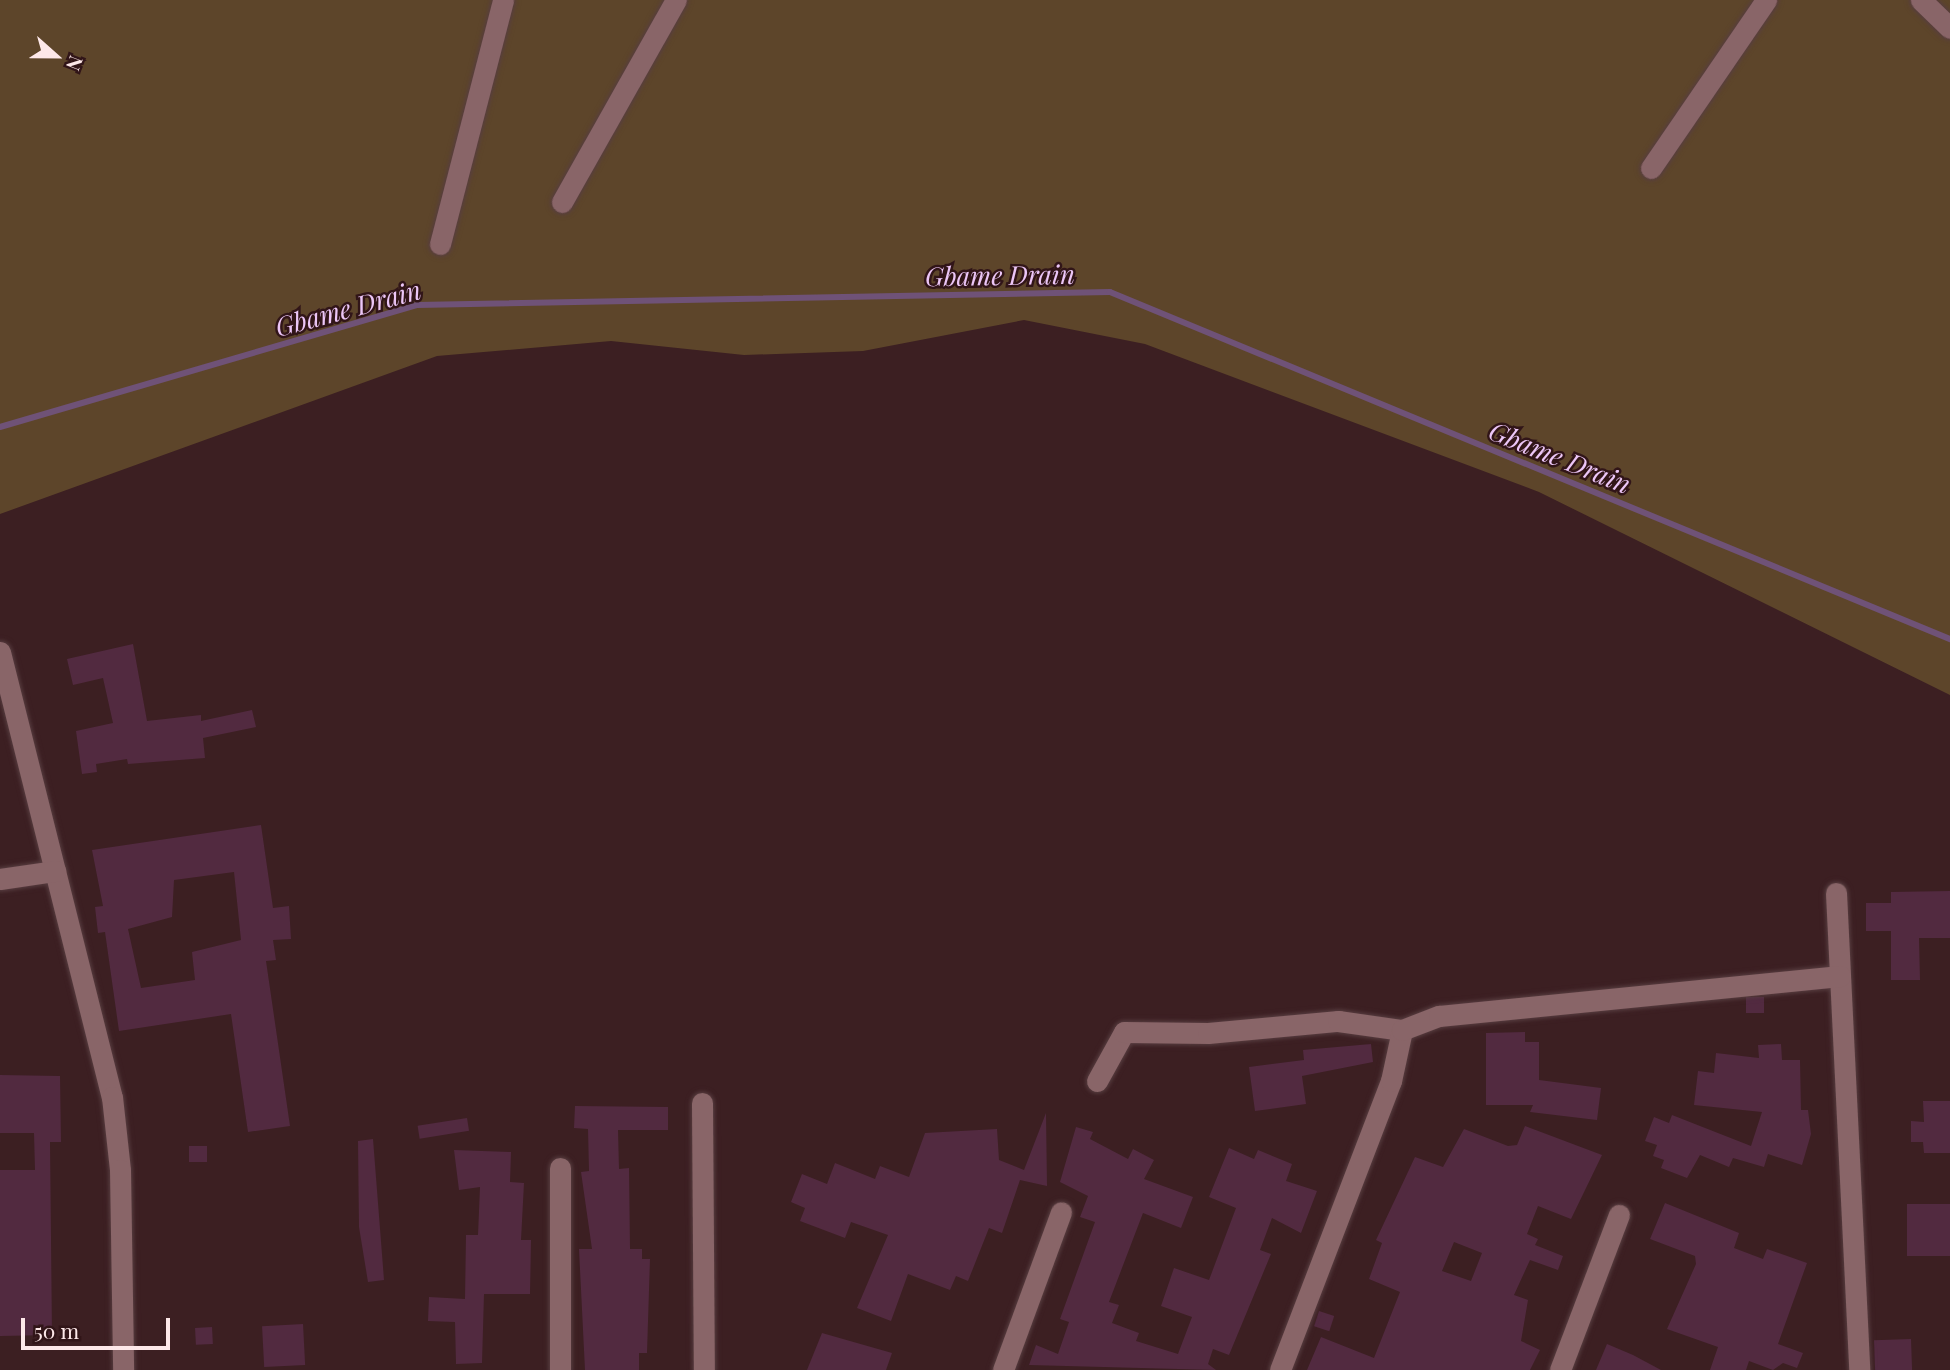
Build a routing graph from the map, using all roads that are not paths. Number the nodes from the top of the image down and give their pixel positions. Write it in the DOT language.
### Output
graph roads {
  1 [pos="503,0"];
  2 [pos="676,0"];
  3 [pos="1766,0"];
  4 [pos="1921,0"];
  5 [pos="1950,28"];
  6 [pos="1651,168"];
  7 [pos="562,202"];
  8 [pos="440,244"];
  9 [pos="0,652"];
  10 [pos="55,871"];
  11 [pos="0,879"];
  12 [pos="1836,893"];
  13 [pos="1840,976"];
  14 [pos="1402,1030"];
  15 [pos="1097,1081"];
  16 [pos="702,1103"];
  17 [pos="560,1168"];
  18 [pos="1060,1212"];
  19 [pos="1619,1215"];
  20 [pos="124,1370"];
  21 [pos="560,1370"];
  22 [pos="704,1370"];
  23 [pos="1003,1370"];
  24 [pos="1280,1370"];
  25 [pos="1560,1370"];
  26 [pos="1859,1370"];
  1 -- 8 [label="street"];
  2 -- 7 [label="street"];
  3 -- 6 [label="street"];
  4 -- 5 [label="street"];
  9 -- 10 [label="street"];
  10 -- 11 [label="street"];
  10 -- 20 [label="street"];
  12 -- 13 [label="street"];
  13 -- 14 [label="street"];
  13 -- 26 [label="street"];
  14 -- 15 [label="street"];
  14 -- 24 [label="street"];
  16 -- 22 [label="street"];
  17 -- 21 [label="street"];
  18 -- 23 [label="street"];
  19 -- 25 [label="street"];
}
